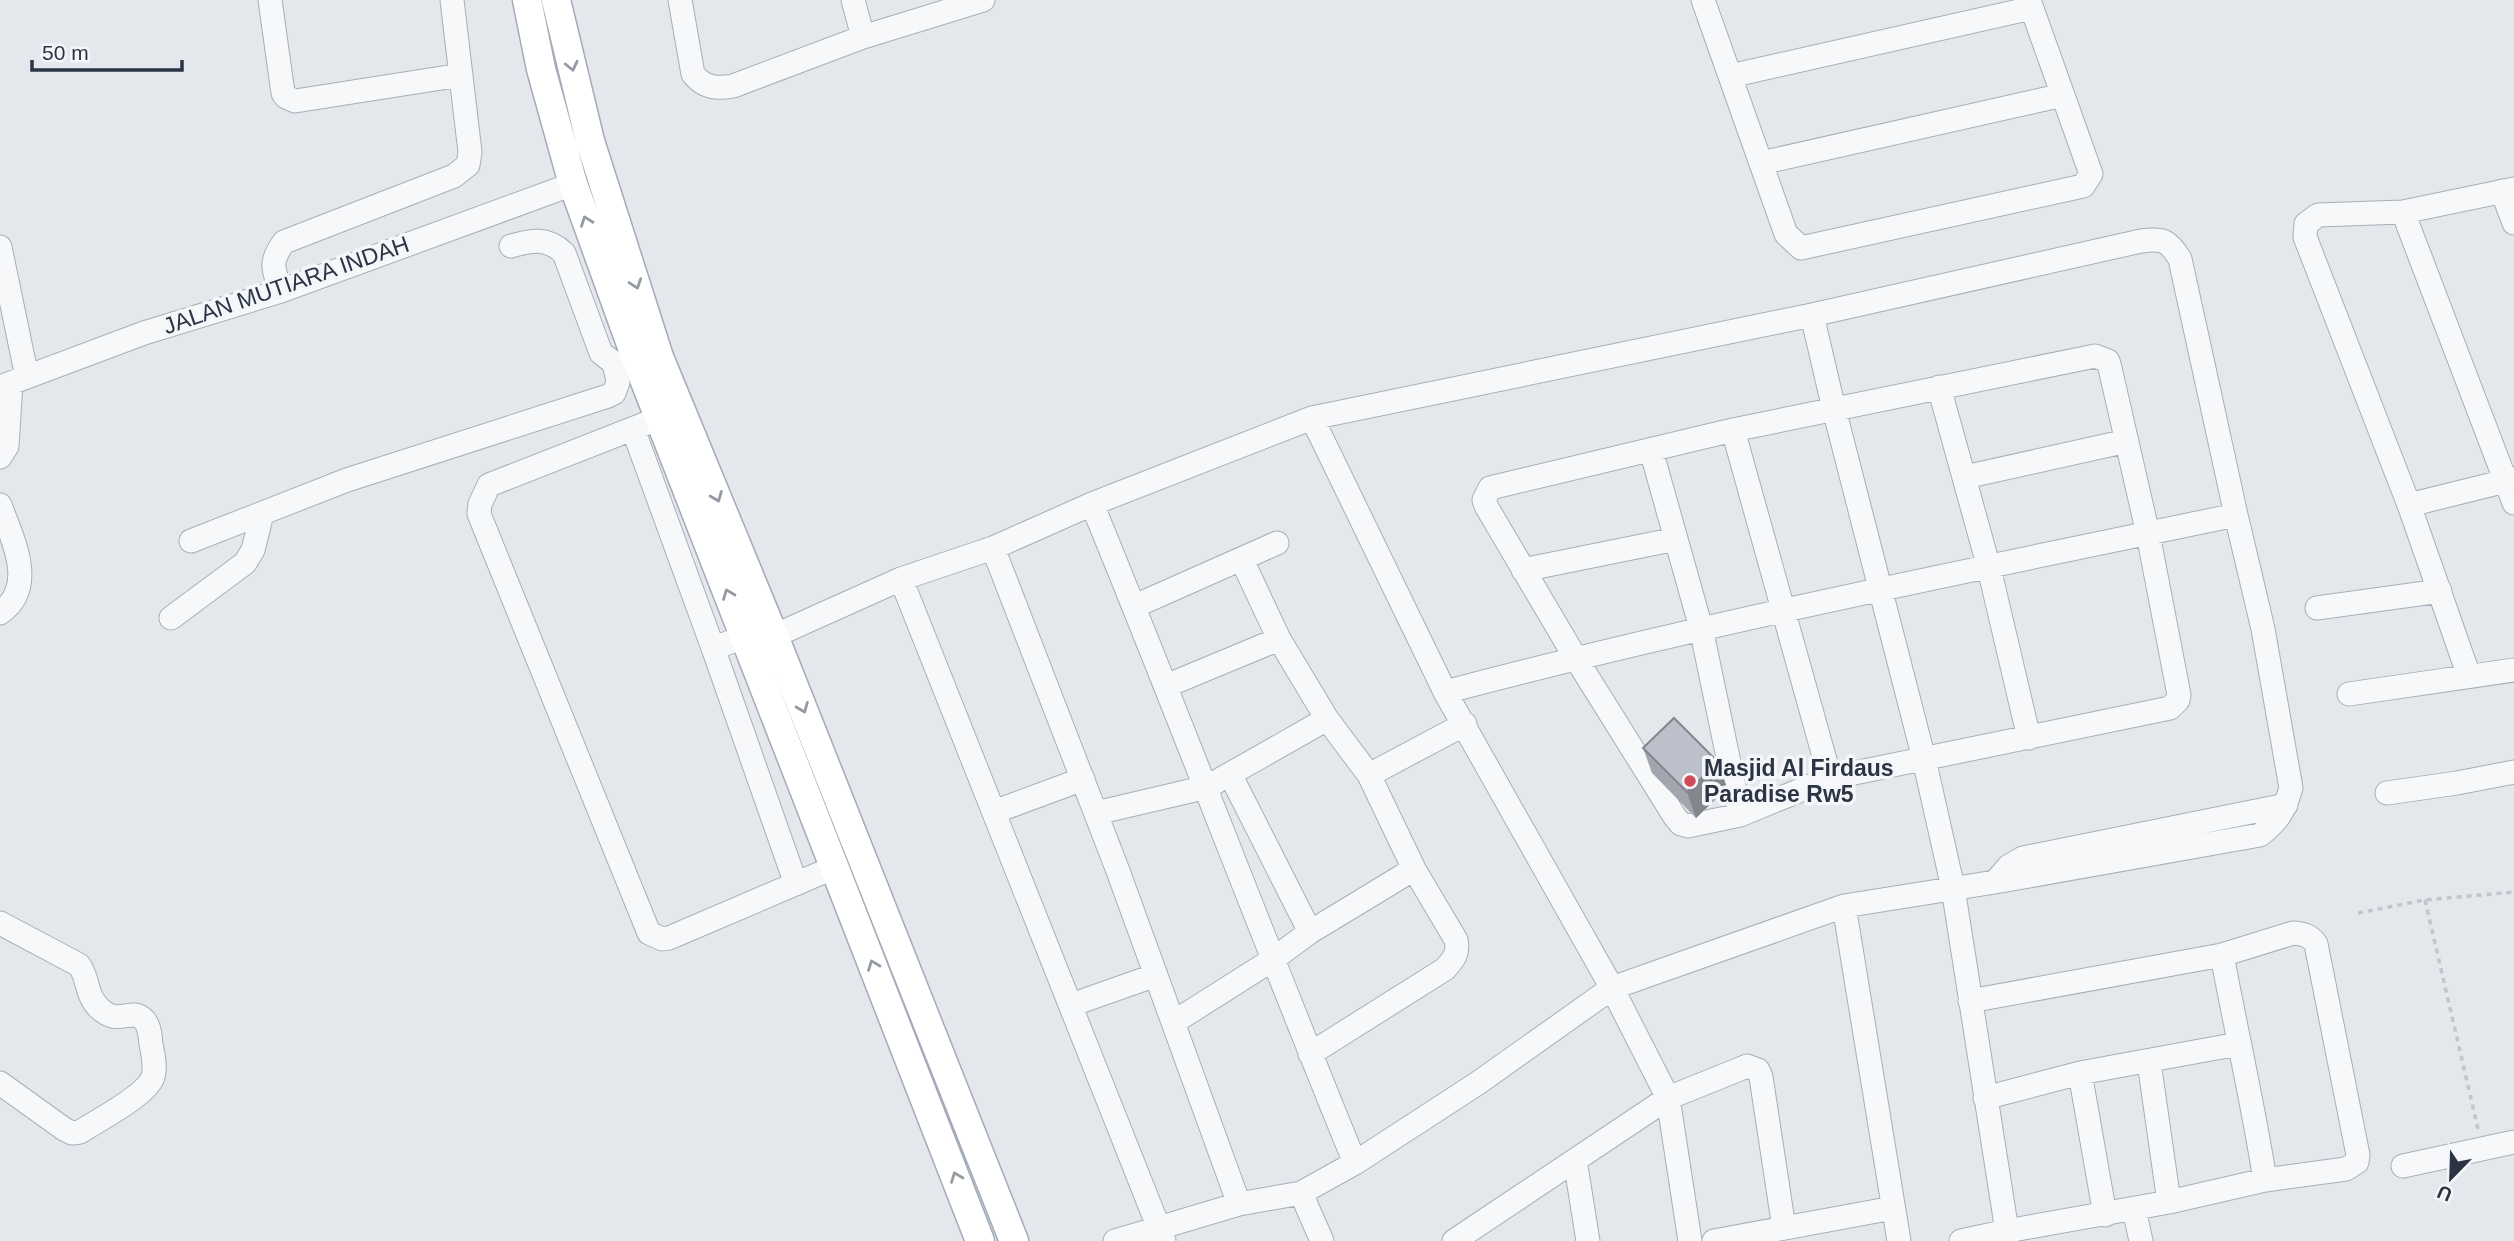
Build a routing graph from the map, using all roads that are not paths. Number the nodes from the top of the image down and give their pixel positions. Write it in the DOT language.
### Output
graph roads {
  1 [pos="270,0"];
  2 [pos="452,0"];
  3 [pos="527,0"];
  4 [pos="556,0"];
  5 [pos="680,0"];
  6 [pos="853,0"];
  7 [pos="983,0"];
  8 [pos="1703,0"];
  9 [pos="2030,4"];
  10 [pos="863,37"];
  11 [pos="461,75"];
  12 [pos="1730,76"];
  13 [pos="2063,95"];
  14 [pos="1761,163"];
  15 [pos="573,184"];
  16 [pos="2508,190"];
  17 [pos="2403,212"];
  18 [pos="2514,223"];
  19 [pos="511,246"];
  20 [pos="0,247"];
  21 [pos="281,291"];
  22 [pos="1812,315"];
  23 [pos="637,360"];
  24 [pos="13,382"];
  25 [pos="1939,387"];
  26 [pos="1834,409"];
  27 [pos="660,418"];
  28 [pos="1312,418"];
  29 [pos="633,429"];
  30 [pos="1733,430"];
  31 [pos="2127,441"];
  32 [pos="1651,450"];
  33 [pos="0,457"];
  34 [pos="1965,477"];
  35 [pos="2511,488"];
  36 [pos="1092,504"];
  37 [pos="0,505"];
  38 [pos="2409,505"];
  39 [pos="261,514"];
  40 [pos="2236,516"];
  41 [pos="2148,534"];
  42 [pos="1676,539"];
  43 [pos="191,541"];
  44 [pos="1277,543"];
  45 [pos="993,548"];
  46 [pos="1242,560"];
  47 [pos="1989,568"];
  48 [pos="1524,570"];
  49 [pos="901,579"];
  50 [pos="1881,589"];
  51 [pos="2440,591"];
  52 [pos="1135,606"];
  53 [pos="2317,608"];
  54 [pos="1785,610"];
  55 [pos="0,612"];
  56 [pos="171,618"];
  57 [pos="1701,628"];
  58 [pos="775,636"];
  59 [pos="745,637"];
  60 [pos="1279,639"];
  61 [pos="713,648"];
  62 [pos="1575,657"];
  63 [pos="2514,670"];
  64 [pos="2469,676"];
  65 [pos="1166,686"];
  66 [pos="1445,692"];
  67 [pos="2349,694"];
  68 [pos="1327,719"];
  69 [pos="1465,724"];
  70 [pos="2029,738"];
  71 [pos="1924,759"];
  72 [pos="2514,772"];
  73 [pos="1230,774"];
  74 [pos="1369,775"];
  75 [pos="1830,778"];
  76 [pos="1083,779"];
  77 [pos="1207,787"];
  78 [pos="2387,793"];
  79 [pos="994,812"];
  80 [pos="1096,813"];
  81 [pos="1740,815"];
  82 [pos="835,867"];
  83 [pos="1414,869"];
  84 [pos="796,884"];
  85 [pos="1953,888"];
  86 [pos="1844,906"];
  87 [pos="0,923"];
  88 [pos="1310,932"];
  89 [pos="2222,955"];
  90 [pos="1272,960"];
  91 [pos="1156,975"];
  92 [pos="1612,988"];
  93 [pos="1970,1001"];
  94 [pos="1071,1005"];
  95 [pos="1174,1022"];
  96 [pos="2238,1044"];
  97 [pos="1310,1054"];
  98 [pos="2149,1062"];
  99 [pos="2080,1073"];
  100 [pos="0,1083"];
  101 [pos="1668,1098"];
  102 [pos="1984,1098"];
  103 [pos="2514,1142"];
  104 [pos="1575,1160"];
  105 [pos="1355,1163"];
  106 [pos="2403,1166"];
  107 [pos="2265,1180"];
  108 [pos="1301,1193"];
  109 [pos="2169,1202"];
  110 [pos="1239,1204"];
  111 [pos="1894,1208"];
  112 [pos="2134,1209"];
  113 [pos="2105,1215"];
  114 [pos="1784,1228"];
  115 [pos="2007,1231"];
  116 [pos="1162,1235"];
  117 [pos="980,1241"];
  118 [pos="1014,1241"];
  119 [pos="1115,1241"];
  120 [pos="1322,1241"];
  121 [pos="1454,1241"];
  122 [pos="1588,1241"];
  123 [pos="1690,1241"];
  124 [pos="1714,1241"];
  125 [pos="1899,1241"];
  126 [pos="1961,1241"];
  127 [pos="2141,1241"];
  1 -- 11 [label="street"];
  2 -- 11 [label="street"];
  3 -- 15 [label="main road"];
  4 -- 23 [label="main road, one-way"];
  5 -- 10 [label="street"];
  6 -- 10 [label="street"];
  7 -- 10 [label="street"];
  8 -- 12 [label="street"];
  9 -- 12 [label="street"];
  9 -- 13 [label="street"];
  11 -- 21 [label="street"];
  12 -- 14 [label="street"];
  13 -- 14 [label="street"];
  13 -- 14 [label="street"];
  15 -- 21 [label="street, JALAN MUTIARA INDAH"];
  23 -- 15 [label="main road, one-way"];
  16 -- 17 [label="street"];
  16 -- 18 [label="street"];
  17 -- 35 [label="street"];
  17 -- 38 [label="street"];
  19 -- 23 [label="street"];
  20 -- 24 [label="street"];
  21 -- 24 [label="street, JALAN MUTIARA INDAH"];
  22 -- 26 [label="street"];
  22 -- 28 [label="street"];
  22 -- 40 [label="street"];
  23 -- 27 [label="main road"];
  23 -- 39 [label="street"];
  23 -- 58 [label="main road, one-way"];
  24 -- 33 [label="street"];
  25 -- 26 [label="street"];
  25 -- 31 [label="street"];
  25 -- 34 [label="street"];
  26 -- 30 [label="street"];
  26 -- 50 [label="street"];
  27 -- 29 [label="street"];
  59 -- 27 [label="main road, one-way"];
  28 -- 36 [label="street"];
  28 -- 66 [label="street"];
  29 -- 61 [label="street"];
  29 -- 84 [label="street"];
  30 -- 32 [label="street"];
  30 -- 54 [label="street"];
  31 -- 34 [label="street"];
  31 -- 41 [label="street"];
  32 -- 42 [label="street"];
  32 -- 48 [label="street"];
  34 -- 47 [label="street"];
  35 -- 38 [label="street"];
  36 -- 45 [label="street"];
  36 -- 52 [label="street"];
  37 -- 55 [label="street"];
  38 -- 51 [label="street"];
  39 -- 43 [label="street"];
  39 -- 56 [label="street"];
  40 -- 41 [label="street"];
  40 -- 85 [label="street"];
  41 -- 47 [label="street"];
  41 -- 70 [label="street"];
  42 -- 48 [label="street"];
  42 -- 57 [label="street"];
  44 -- 46 [label="street"];
  45 -- 49 [label="street"];
  45 -- 76 [label="street"];
  46 -- 52 [label="street"];
  46 -- 60 [label="street"];
  47 -- 50 [label="street"];
  47 -- 70 [label="street"];
  48 -- 62 [label="street"];
  49 -- 58 [label="street"];
  49 -- 79 [label="street"];
  50 -- 54 [label="street"];
  50 -- 71 [label="street"];
  51 -- 53 [label="street"];
  51 -- 64 [label="street"];
  52 -- 65 [label="street"];
  54 -- 57 [label="street"];
  54 -- 75 [label="street"];
  57 -- 62 [label="street"];
  57 -- 81 [label="street"];
  58 -- 118 [label="main road, one-way"];
  59 -- 61 [label="street"];
  59 -- 82 [label="main road"];
  60 -- 65 [label="street"];
  60 -- 68 [label="street"];
  61 -- 84 [label="street"];
  62 -- 66 [label="street"];
  62 -- 81 [label="street"];
  63 -- 64 [label="street"];
  64 -- 67 [label="street"];
  65 -- 77 [label="street"];
  66 -- 69 [label="street"];
  68 -- 73 [label="street"];
  68 -- 74 [label="street"];
  69 -- 74 [label="street"];
  69 -- 92 [label="street"];
  70 -- 71 [label="street"];
  71 -- 75 [label="street"];
  71 -- 85 [label="street"];
  72 -- 78 [label="street"];
  73 -- 77 [label="street"];
  73 -- 88 [label="street"];
  74 -- 83 [label="street"];
  75 -- 81 [label="street"];
  76 -- 79 [label="street"];
  76 -- 80 [label="street"];
  77 -- 80 [label="street"];
  77 -- 90 [label="street"];
  79 -- 94 [label="street"];
  80 -- 91 [label="street"];
  82 -- 84 [label="street"];
  117 -- 82 [label="main road, one-way"];
  83 -- 88 [label="street"];
  83 -- 97 [label="street"];
  85 -- 86 [label="street"];
  85 -- 93 [label="street"];
  86 -- 92 [label="street"];
  86 -- 111 [label="street"];
  87 -- 100 [label="street"];
  88 -- 90 [label="street"];
  89 -- 93 [label="street"];
  89 -- 96 [label="street"];
  89 -- 107 [label="street"];
  90 -- 95 [label="street"];
  90 -- 97 [label="street"];
  91 -- 94 [label="street"];
  91 -- 95 [label="street"];
  92 -- 101 [label="street"];
  92 -- 105 [label="street"];
  93 -- 102 [label="street"];
  94 -- 116 [label="street"];
  95 -- 110 [label="street"];
  96 -- 98 [label="street"];
  96 -- 107 [label="street"];
  97 -- 105 [label="street"];
  98 -- 99 [label="street"];
  98 -- 109 [label="street"];
  99 -- 102 [label="street"];
  99 -- 113 [label="street"];
  101 -- 104 [label="street"];
  101 -- 114 [label="street"];
  101 -- 123 [label="street"];
  102 -- 115 [label="street"];
  103 -- 106 [label="street"];
  104 -- 121 [label="street"];
  104 -- 122 [label="street"];
  105 -- 108 [label="street"];
  107 -- 109 [label="street"];
  108 -- 110 [label="street"];
  108 -- 120 [label="street"];
  109 -- 112 [label="street"];
  110 -- 116 [label="street"];
  111 -- 114 [label="street"];
  111 -- 125 [label="street"];
  112 -- 113 [label="street"];
  112 -- 127 [label="street"];
  113 -- 115 [label="street"];
  114 -- 124 [label="street"];
  115 -- 126 [label="street"];
  116 -- 119 [label="street"];
}
